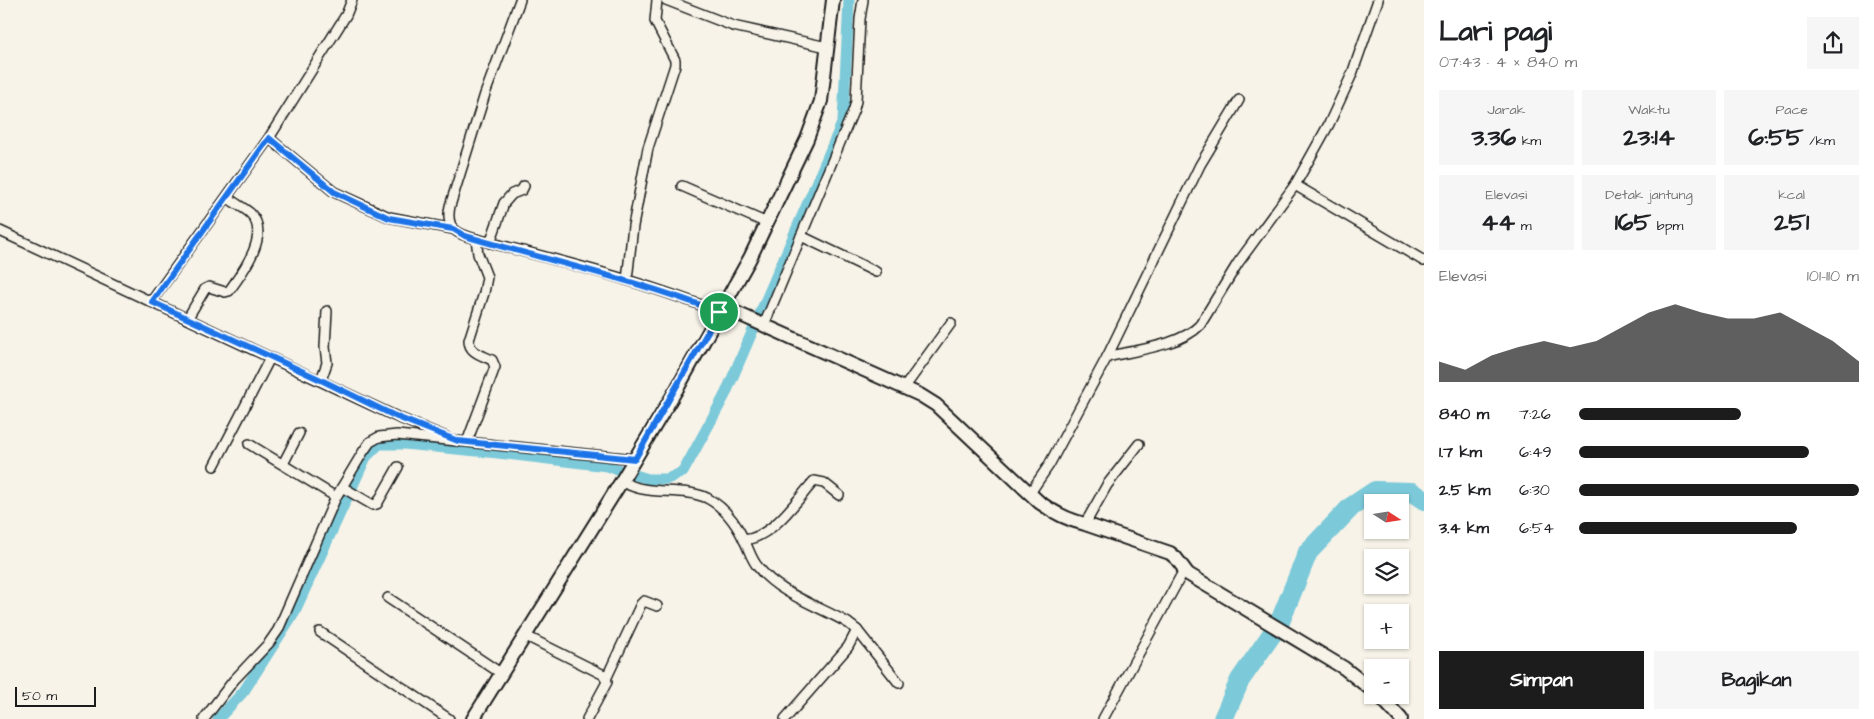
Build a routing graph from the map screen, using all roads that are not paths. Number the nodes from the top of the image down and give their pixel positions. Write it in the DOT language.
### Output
graph roads {
  1 [pos="352,0"];
  2 [pos="520,0"];
  3 [pos="657,0"];
  4 [pos="666,0"];
  5 [pos="833,0"];
  6 [pos="863,0"];
  7 [pos="1378,0"];
  8 [pos="828,47"];
  9 [pos="1239,100"];
  10 [pos="269,138"];
  11 [pos="1295,184"];
  12 [pos="524,186"];
  13 [pos="682,186"];
  14 [pos="227,198"];
  15 [pos="767,223"];
  16 [pos="453,229"];
  17 [pos="0,230"];
  18 [pos="801,236"];
  19 [pos="476,239"];
  20 [pos="490,243"];
  21 [pos="1424,261"];
  22 [pos="876,272"];
  23 [pos="627,280"];
  24 [pos="152,302"];
  25 [pos="721,310"];
  26 [pos="327,311"];
  27 [pos="187,319"];
  28 [pos="757,322"];
  29 [pos="951,323"];
  30 [pos="1107,357"];
  31 [pos="270,358"];
  32 [pos="321,380"];
  33 [pos="904,388"];
  34 [pos="397,417"];
  35 [pos="299,433"];
  36 [pos="397,435"];
  37 [pos="463,442"];
  38 [pos="249,444"];
  39 [pos="1140,444"];
  40 [pos="633,462"];
  41 [pos="283,464"];
  42 [pos="214,466"];
  43 [pos="398,467"];
  44 [pos="622,479"];
  45 [pos="344,488"];
  46 [pos="1030,493"];
  47 [pos="839,495"];
  48 [pos="336,497"];
  49 [pos="1085,524"];
  50 [pos="744,540"];
  51 [pos="1184,570"];
  52 [pos="388,598"];
  53 [pos="657,606"];
  54 [pos="856,630"];
  55 [pos="320,632"];
  56 [pos="526,636"];
  57 [pos="502,674"];
  58 [pos="605,677"];
  59 [pos="899,683"];
  60 [pos="1364,684"];
  61 [pos="1387,704"];
  62 [pos="204,719"];
  63 [pos="449,719"];
  64 [pos="473,719"];
  65 [pos="587,719"];
  66 [pos="785,719"];
  67 [pos="1103,719"];
  68 [pos="1401,719"];
  1 -- 10 [label="street"];
  2 -- 16 [label="street"];
  3 -- 23 [label="street"];
  4 -- 8 [label="street"];
  5 -- 8 [label="main road"];
  6 -- 18 [label="street"];
  7 -- 11 [label="street"];
  8 -- 15 [label="main road"];
  9 -- 30 [label="street"];
  10 -- 14 [label="street"];
  10 -- 16 [label="street"];
  11 -- 21 [label="street"];
  11 -- 30 [label="street"];
  12 -- 20 [label="street"];
  13 -- 15 [label="street"];
  14 -- 24 [label="street"];
  14 -- 27 [label="street"];
  15 -- 25 [label="main road"];
  16 -- 19 [label="street"];
  17 -- 24 [label="street"];
  18 -- 22 [label="street"];
  18 -- 28 [label="street"];
  19 -- 20 [label="street"];
  19 -- 37 [label="street"];
  20 -- 23 [label="street"];
  23 -- 25 [label="street"];
  24 -- 27 [label="street"];
  25 -- 28 [label="main road"];
  25 -- 40 [label="main road"];
  26 -- 32 [label="street"];
  27 -- 31 [label="street"];
  28 -- 33 [label="main road"];
  29 -- 33 [label="street"];
  30 -- 46 [label="street"];
  31 -- 32 [label="street"];
  31 -- 42 [label="street"];
  32 -- 34 [label="street"];
  33 -- 46 [label="main road"];
  34 -- 36 [label="street"];
  34 -- 37 [label="street"];
  35 -- 41 [label="street"];
  36 -- 37 [label="street"];
  36 -- 45 [label="street"];
  37 -- 40 [label="street"];
  38 -- 41 [label="street"];
  39 -- 49 [label="street"];
  40 -- 44 [label="main road"];
  41 -- 48 [label="street"];
  43 -- 45 [label="street"];
  44 -- 50 [label="street"];
  44 -- 56 [label="main road"];
  45 -- 48 [label="street"];
  46 -- 49 [label="main road"];
  47 -- 50 [label="street"];
  48 -- 62 [label="street"];
  49 -- 51 [label="main road"];
  50 -- 54 [label="street"];
  51 -- 60 [label="main road"];
  51 -- 67 [label="street"];
  52 -- 57 [label="street"];
  53 -- 58 [label="street"];
  54 -- 59 [label="street"];
  54 -- 66 [label="street"];
  55 -- 63 [label="street"];
  56 -- 57 [label="main road"];
  56 -- 58 [label="street"];
  57 -- 64 [label="main road"];
  58 -- 65 [label="street"];
  61 -- 68 [label="main road"];
}
